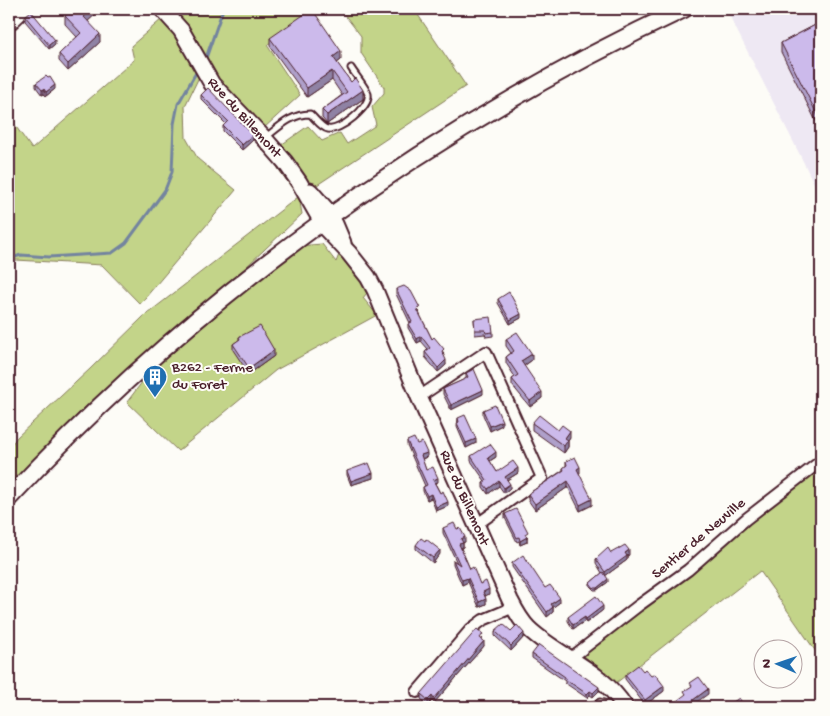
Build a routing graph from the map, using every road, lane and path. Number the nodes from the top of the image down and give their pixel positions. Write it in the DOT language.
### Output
graph roads {
  1 [pos="27,9"];
  2 [pos="162,9"];
  3 [pos="684,9"];
  4 [pos="9,26"];
  5 [pos="351,68"];
  6 [pos="264,138"];
  7 [pos="323,215"];
  8 [pos="419,397"];
  9 [pos="821,461"];
  10 [pos="9,498"];
  11 [pos="476,525"];
  12 [pos="514,607"];
  13 [pos="571,658"];
  14 [pos="417,692"];
  15 [pos="608,704"];
  16 [pos="591,707"];
  17 [pos="625,707"];
  1 -- 4 [label="street"];
  2 -- 6 [label="street, Rue du Billemont"];
  3 -- 7 [label="main road"];
  5 -- 6 [label="lane"];
  6 -- 7 [label="street, Rue du Billemont"];
  7 -- 8 [label="street, Rue du Billemont"];
  7 -- 10 [label="main road"];
  8 -- 11 [label="street, Rue du Billemont"];
  8 -- 11 [label="street"];
  9 -- 13 [label="street, Sentier de Neuville"];
  11 -- 12 [label="street, Rue du Billemont"];
  12 -- 13 [label="street, Rue du Billemont"];
  12 -- 14 [label="street"];
  13 -- 17 [label="street, Rue du Billemont"];
  15 -- 16 [label="lane"];
}
